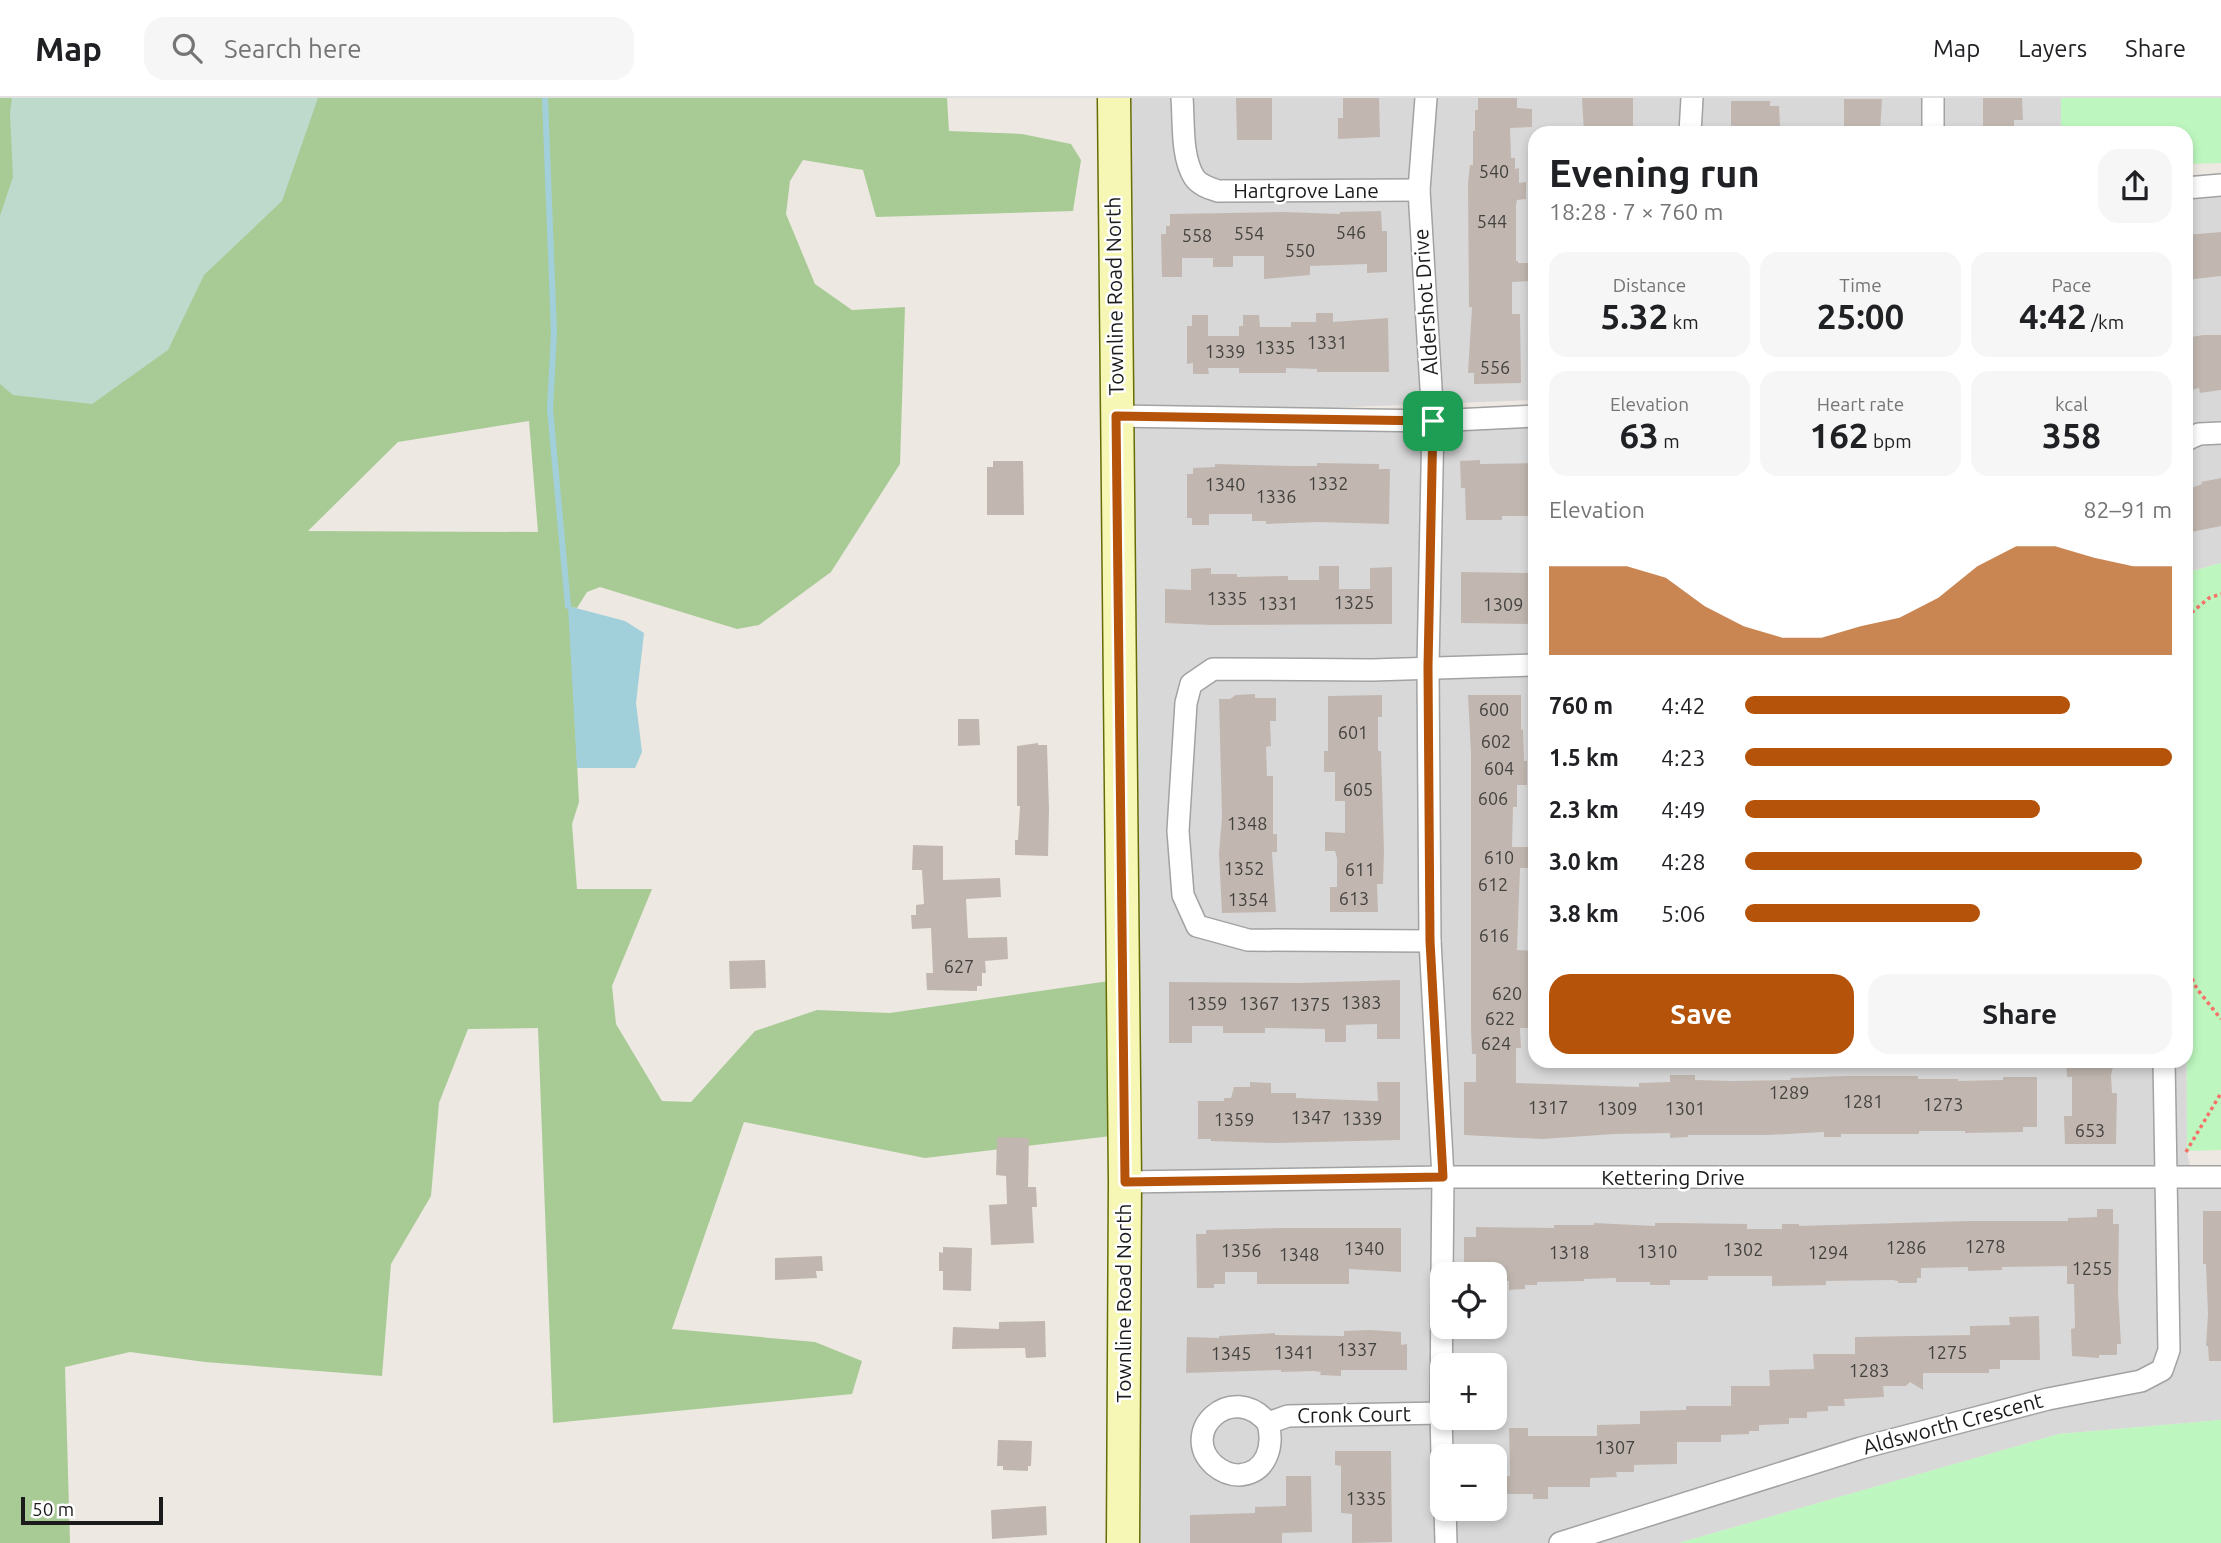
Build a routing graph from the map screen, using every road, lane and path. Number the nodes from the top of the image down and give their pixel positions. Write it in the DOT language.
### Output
graph roads {
  1 [pos="1114,98"];
  2 [pos="1182,98"];
  3 [pos="1426,98"];
  4 [pos="1692,98"];
  5 [pos="1933,98"];
  6 [pos="1690,126"];
  7 [pos="1933,126"];
  8 [pos="2221,185"];
  9 [pos="2193,187"];
  10 [pos="1419,190"];
  11 [pos="1116,416"];
  12 [pos="1528,416"];
  13 [pos="1433,421"];
  14 [pos="2221,433"];
  15 [pos="2193,437"];
  16 [pos="2221,594"];
  17 [pos="2193,611"];
  18 [pos="1528,665"];
  19 [pos="1428,667"];
  20 [pos="1430,941"];
  21 [pos="2193,981"];
  22 [pos="2221,1019"];
  23 [pos="2164,1068"];
  24 [pos="2221,1093"];
  25 [pos="2186,1152"];
  26 [pos="1443,1177"];
  27 [pos="2221,1177"];
  28 [pos="2165,1178"];
  29 [pos="1125,1182"];
  30 [pos="1442,1262"];
  31 [pos="1430,1413"];
  32 [pos="1268,1423"];
  33 [pos="1445,1521"];
  34 [pos="1123,1543"];
  35 [pos="1446,1543"];
  36 [pos="1560,1543"];
  1 -- 11 [label="main road, Townline Road North"];
  2 -- 10 [label="street, Hartgrove Lane"];
  3 -- 10 [label="street, Aldershot Drive"];
  4 -- 6 [label="street"];
  5 -- 7 [label="street"];
  8 -- 9 [label="street"];
  10 -- 13 [label="street, Aldershot Drive"];
  11 -- 13 [label="street"];
  11 -- 29 [label="main road, Townline Road North"];
  12 -- 13 [label="street"];
  13 -- 19 [label="street, Aldershot Drive"];
  14 -- 15 [label="street"];
  16 -- 17 [label="path"];
  18 -- 19 [label="street"];
  19 -- 20 [label="street, Aldershot Drive"];
  19 -- 20 [label="street"];
  20 -- 26 [label="street, Aldershot Drive"];
  21 -- 22 [label="path"];
  23 -- 28 [label="street, Aldsworth Crescent"];
  24 -- 25 [label="path"];
  26 -- 28 [label="street, Kettering Drive"];
  26 -- 29 [label="street, Kettering Drive"];
  26 -- 30 [label="street"];
  27 -- 28 [label="street, Kettering Drive"];
  28 -- 36 [label="street, Aldsworth Crescent"];
  29 -- 34 [label="main road, Townline Road North"];
  31 -- 32 [label="street, Cronk Court"];
  33 -- 35 [label="street"];
}
